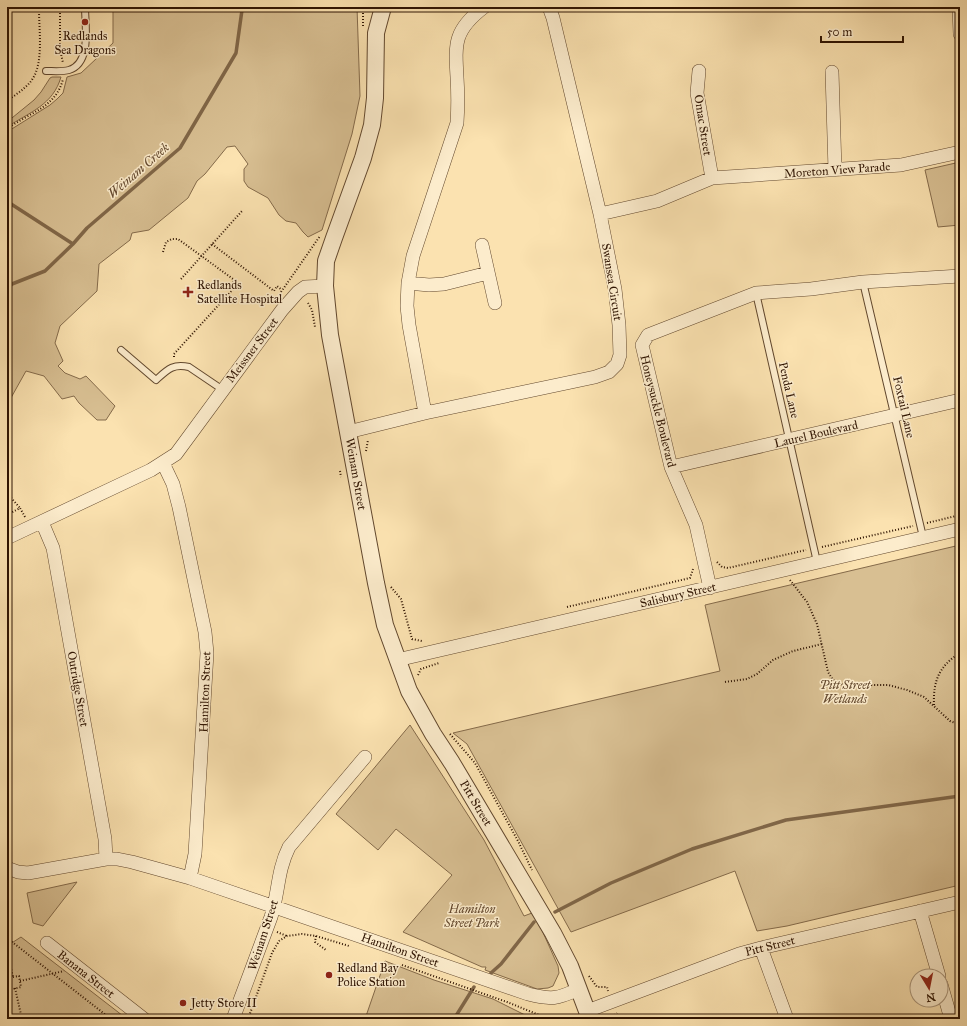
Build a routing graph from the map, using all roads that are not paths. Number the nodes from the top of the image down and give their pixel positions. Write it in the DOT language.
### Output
graph roads {
  1 [pos="85,7"];
  2 [pos="375,7"];
  3 [pos="383,7"];
  4 [pos="484,7"];
  5 [pos="549,7"];
  6 [pos="959,7"];
  7 [pos="370,31"];
  8 [pos="960,34"];
  9 [pos="46,71"];
  10 [pos="699,71"];
  11 [pos="832,72"];
  12 [pos="960,152"];
  13 [pos="835,170"];
  14 [pos="712,178"];
  15 [pos="600,214"];
  16 [pos="482,245"];
  17 [pos="488,273"];
  18 [pos="960,276"];
  19 [pos="863,282"];
  20 [pos="408,283"];
  21 [pos="325,286"];
  22 [pos="756,293"];
  23 [pos="495,303"];
  24 [pos="121,350"];
  25 [pos="223,390"];
  26 [pos="960,400"];
  27 [pos="425,413"];
  28 [pos="894,415"];
  29 [pos="348,432"];
  30 [pos="789,440"];
  31 [pos="163,463"];
  32 [pos="671,467"];
  33 [pos="42,522"];
  34 [pos="960,529"];
  35 [pos="921,531"];
  36 [pos="7,538"];
  37 [pos="817,562"];
  38 [pos="710,588"];
  39 [pos="397,660"];
  40 [pos="365,757"];
  41 [pos="106,859"];
  42 [pos="7,868"];
  43 [pos="190,878"];
  44 [pos="960,902"];
  45 [pos="274,907"];
  46 [pos="920,911"];
  47 [pos="47,943"];
  48 [pos="762,948"];
  49 [pos="937,968"];
  50 [pos="579,989"];
  51 [pos="948,1008"];
  52 [pos="588,1015"];
  53 [pos="144,1019"];
  54 [pos="233,1019"];
  55 [pos="787,1019"];
  56 [pos="951,1019"];
  1 -- 9 [label="lane"];
  2 -- 7 [label="street"];
  3 -- 7 [label="street"];
  4 -- 20 [label="street"];
  5 -- 15 [label="street, Swansea Circuit"];
  6 -- 8 [label="street"];
  7 -- 21 [label="street"];
  10 -- 14 [label="street, Omac Street"];
  11 -- 13 [label="street"];
  12 -- 13 [label="street, Moreton View Parade"];
  13 -- 14 [label="street, Moreton View Parade"];
  14 -- 15 [label="street, Moreton View Parade"];
  15 -- 27 [label="street, Swansea Circuit"];
  16 -- 17 [label="street"];
  17 -- 20 [label="street"];
  17 -- 23 [label="street"];
  18 -- 19 [label="street, Honeysuckle Boulevard"];
  19 -- 22 [label="street, Honeysuckle Boulevard"];
  19 -- 28 [label="lane, Foxtail Lane"];
  20 -- 27 [label="street"];
  21 -- 25 [label="street, Meissner Street"];
  21 -- 29 [label="street, Weinam Street"];
  22 -- 30 [label="lane, Penda Lane"];
  22 -- 32 [label="street, Honeysuckle Boulevard"];
  24 -- 25 [label="lane"];
  25 -- 31 [label="street, Meissner Street"];
  26 -- 28 [label="street, Laurel Boulevard"];
  27 -- 29 [label="street, Swansea Circuit"];
  28 -- 30 [label="street, Laurel Boulevard"];
  28 -- 35 [label="lane, Foxtail Lane"];
  29 -- 39 [label="street, Weinam Street"];
  30 -- 32 [label="street, Laurel Boulevard"];
  30 -- 37 [label="lane, Penda Lane"];
  31 -- 33 [label="street, Meissner Street"];
  31 -- 43 [label="street, Hamilton Street"];
  32 -- 38 [label="street, Honeysuckle Boulevard"];
  33 -- 36 [label="street, Meissner Street"];
  33 -- 41 [label="street, Outridge Street"];
  34 -- 35 [label="street, Salisbury Street"];
  35 -- 37 [label="street, Salisbury Street"];
  37 -- 38 [label="street, Salisbury Street"];
  38 -- 39 [label="street, Salisbury Street"];
  39 -- 50 [label="street, Pitt Street"];
  40 -- 45 [label="street, Weinam Street"];
  41 -- 42 [label="street, Hamilton Street"];
  41 -- 43 [label="street, Hamilton Street"];
  43 -- 45 [label="street, Hamilton Street"];
  44 -- 46 [label="street, Pitt Street"];
  45 -- 50 [label="street, Hamilton Street"];
  45 -- 54 [label="street, Weinam Street"];
  46 -- 48 [label="street, Pitt Street"];
  46 -- 49 [label="street"];
  47 -- 53 [label="street, Banana Street"];
  48 -- 52 [label="street, Pitt Street"];
  48 -- 55 [label="street"];
  50 -- 52 [label="street"];
  51 -- 56 [label="street"];
}
